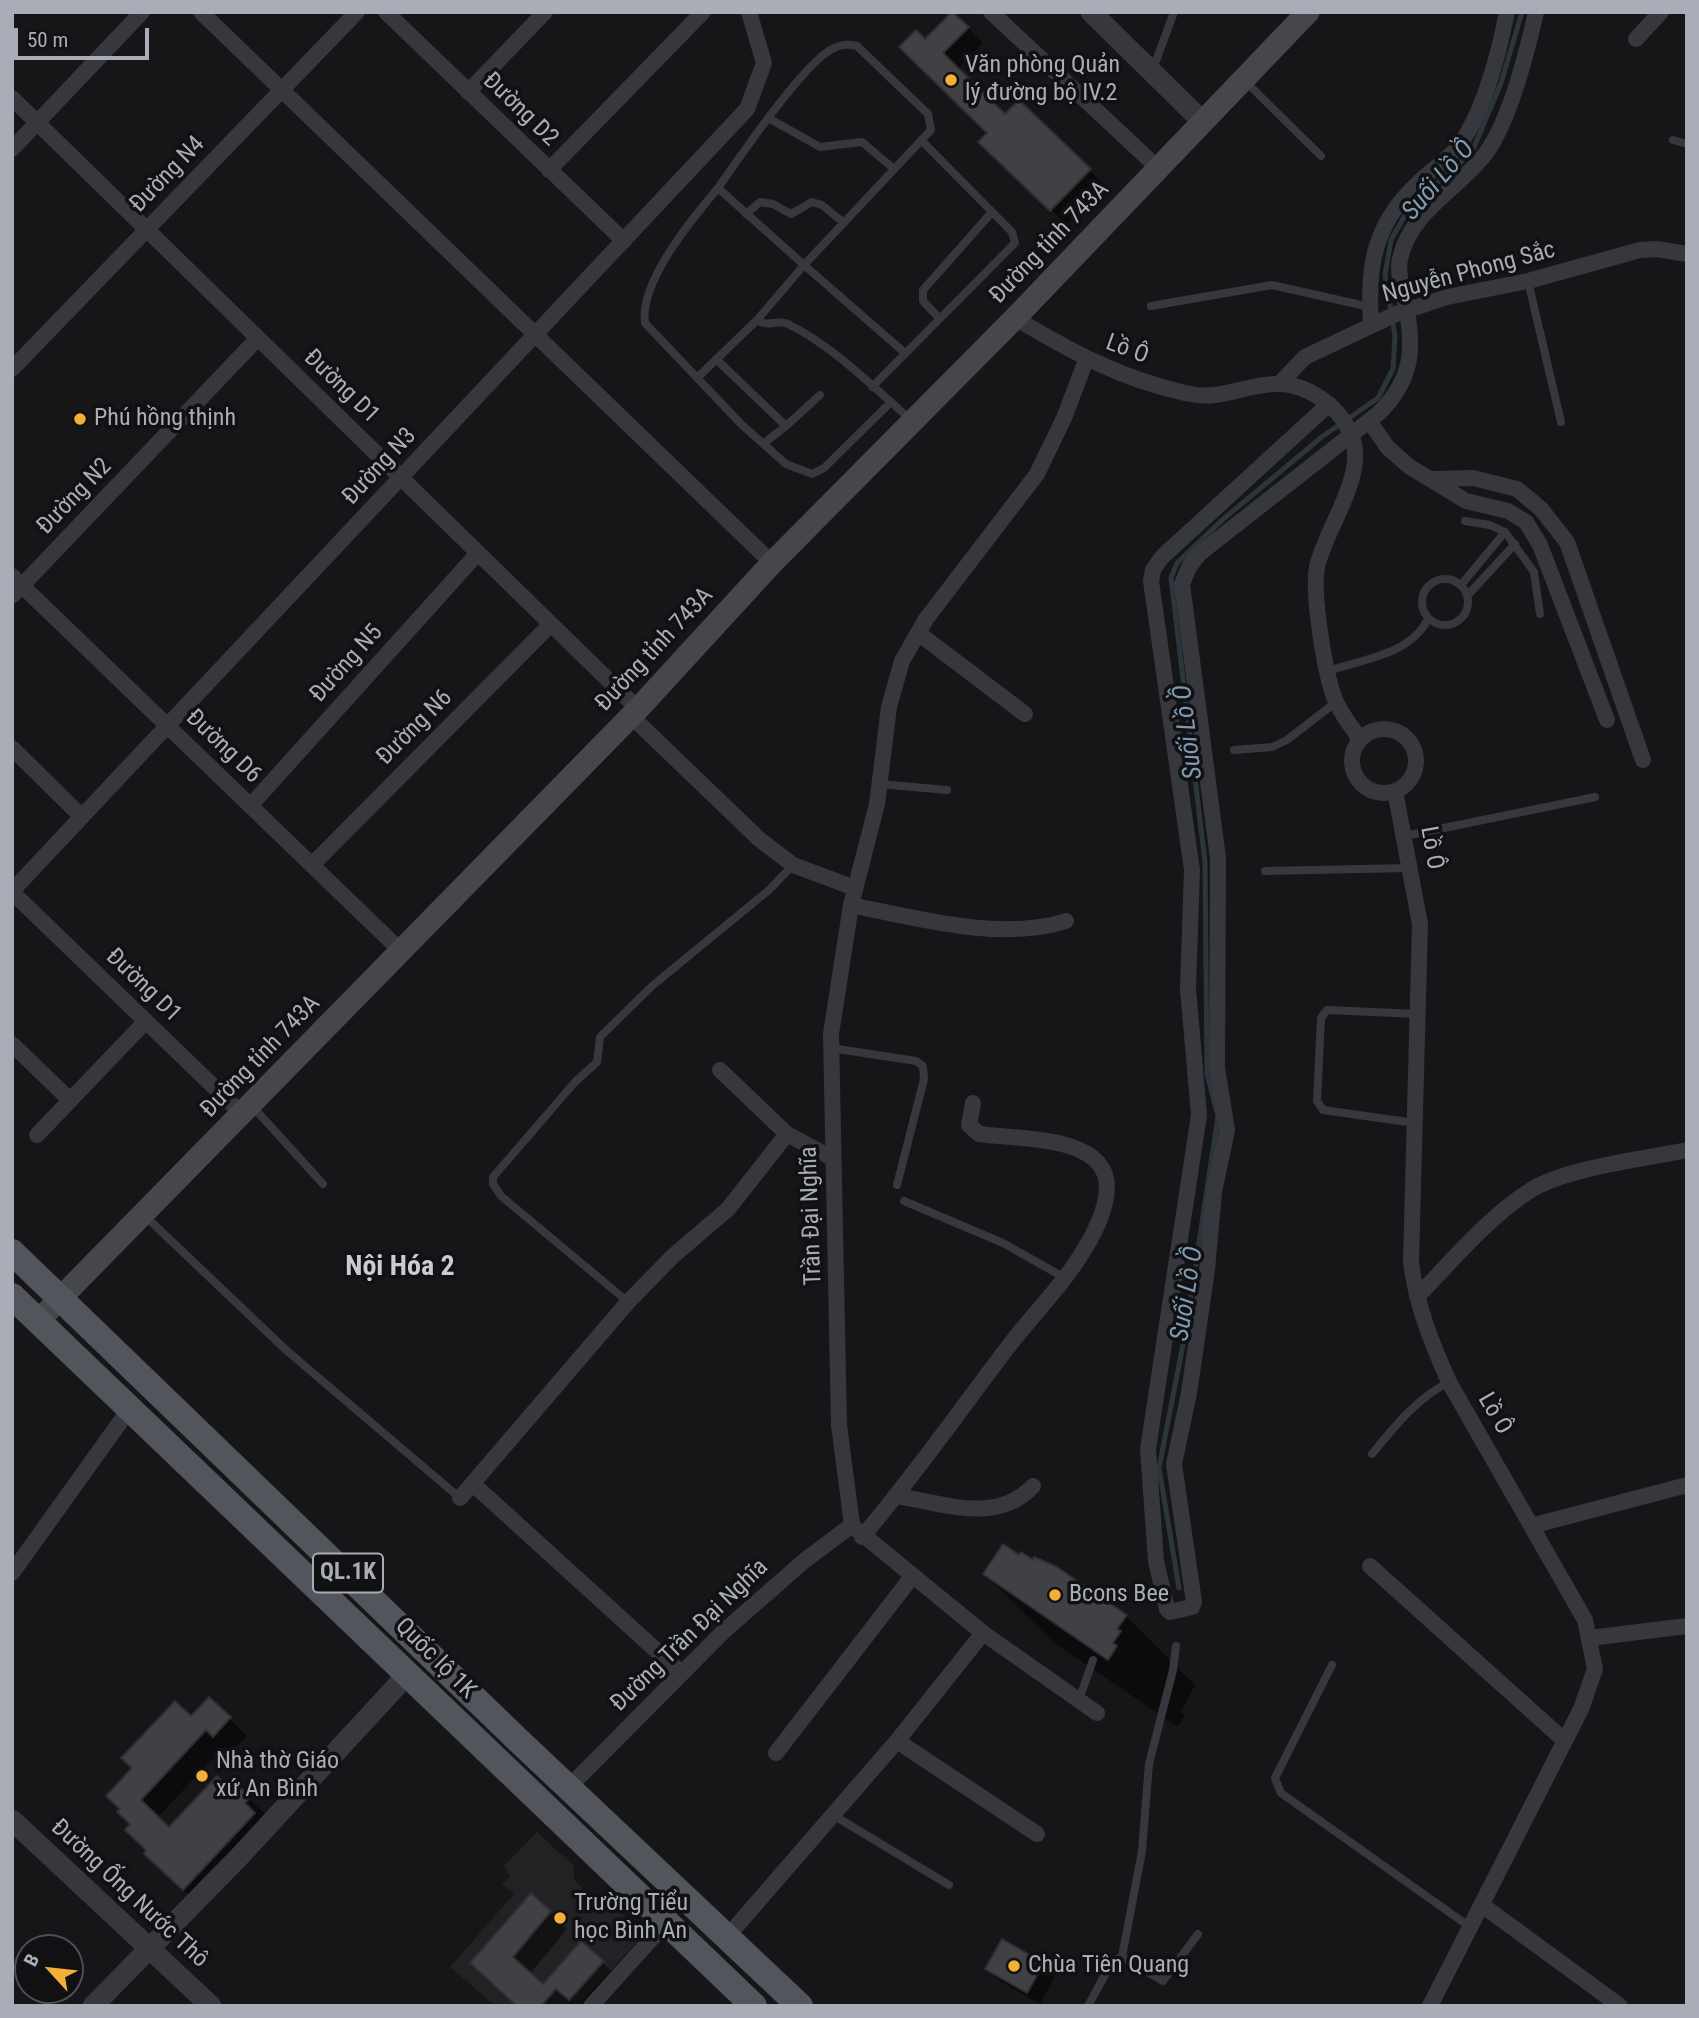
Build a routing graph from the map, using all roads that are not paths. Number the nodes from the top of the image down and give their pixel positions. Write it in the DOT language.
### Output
graph roads {
  1 [pos="142,12"];
  2 [pos="201,12"];
  3 [pos="357,12"];
  4 [pos="386,12"];
  5 [pos="545,12"];
  6 [pos="703,12"];
  7 [pos="749,12"];
  8 [pos="991,12"];
  9 [pos="1091,12"];
  10 [pos="1174,12"];
  11 [pos="1308,12"];
  12 [pos="1507,12"];
  13 [pos="1536,12"];
  14 [pos="1661,12"];
  15 [pos="1636,39"];
  16 [pos="1152,72"];
  17 [pos="1243,80"];
  18 [pos="281,90"];
  19 [pos="468,92"];
  20 [pos="12,98"];
  21 [pos="770,119"];
  22 [pos="37,122"];
  23 [pos="1203,122"];
  24 [pos="921,140"];
  25 [pos="1673,140"];
  26 [pos="1687,144"];
  27 [pos="12,149"];
  28 [pos="1321,156"];
  29 [pos="1158,168"];
  30 [pos="894,169"];
  31 [pos="549,170"];
  32 [pos="718,188"];
  33 [pos="1426,191"];
  34 [pos="992,212"];
  35 [pos="746,215"];
  36 [pos="844,223"];
  37 [pos="147,230"];
  38 [pos="624,241"];
  39 [pos="1687,254"];
  40 [pos="804,265"];
  41 [pos="1528,281"];
  42 [pos="1151,306"];
  43 [pos="1401,312"];
  44 [pos="1374,317"];
  45 [pos="939,318"];
  46 [pos="1015,318"];
  47 [pos="757,320"];
  48 [pos="535,335"];
  49 [pos="258,338"];
  50 [pos="905,353"];
  51 [pos="716,359"];
  52 [pos="1086,360"];
  53 [pos="12,369"];
  54 [pos="697,378"];
  55 [pos="1280,383"];
  56 [pos="872,387"];
  57 [pos="820,395"];
  58 [pos="891,402"];
  59 [pos="1334,407"];
  60 [pos="913,421"];
  61 [pos="1369,421"];
  62 [pos="1562,422"];
  63 [pos="786,426"];
  64 [pos="1349,429"];
  65 [pos="764,443"];
  66 [pos="401,478"];
  67 [pos="1434,479"];
  68 [pos="1465,521"];
  69 [pos="1505,532"];
  70 [pos="1515,544"];
  71 [pos="478,553"];
  72 [pos="772,563"];
  73 [pos="1461,585"];
  74 [pos="16,586"];
  75 [pos="1467,596"];
  76 [pos="1540,614"];
  77 [pos="1428,619"];
  78 [pos="551,624"];
  79 [pos="918,633"];
  80 [pos="1328,671"];
  81 [pos="1336,702"];
  82 [pos="634,713"];
  83 [pos="1025,714"];
  84 [pos="1607,720"];
  85 [pos="168,726"];
  86 [pos="1360,739"];
  87 [pos="12,747"];
  88 [pos="1234,750"];
  89 [pos="1643,760"];
  90 [pos="879,784"];
  91 [pos="947,790"];
  92 [pos="1395,791"];
  93 [pos="1595,797"];
  94 [pos="251,805"];
  95 [pos="82,817"];
  96 [pos="1405,836"];
  97 [pos="312,864"];
  98 [pos="793,864"];
  99 [pos="1411,868"];
  100 [pos="1265,871"];
  101 [pos="855,888"];
  102 [pos="12,891"];
  103 [pos="851,905"];
  104 [pos="1066,921"];
  105 [pos="401,951"];
  106 [pos="1419,1014"];
  107 [pos="146,1021"];
  108 [pos="12,1044"];
  109 [pos="831,1048"];
  110 [pos="720,1070"];
  111 [pos="70,1100"];
  112 [pos="973,1103"];
  113 [pos="246,1109"];
  114 [pos="1415,1123"];
  115 [pos="787,1133"];
  116 [pos="37,1135"];
  117 [pos="1687,1150"];
  118 [pos="832,1158"];
  119 [pos="323,1184"];
  120 [pos="897,1185"];
  121 [pos="904,1201"];
  122 [pos="143,1215"];
  123 [pos="12,1252"];
  124 [pos="1193,1259"];
  125 [pos="1065,1278"];
  126 [pos="12,1296"];
  127 [pos="1417,1297"];
  128 [pos="61,1298"];
  129 [pos="628,1302"];
  130 [pos="38,1321"];
  131 [pos="1449,1382"];
  132 [pos="128,1410"];
  133 [pos="1372,1454"];
  134 [pos="473,1484"];
  135 [pos="1687,1485"];
  136 [pos="1033,1486"];
  137 [pos="897,1496"];
  138 [pos="460,1498"];
  139 [pos="1531,1526"];
  140 [pos="857,1531"];
  141 [pos="1370,1566"];
  142 [pos="12,1573"];
  143 [pos="911,1578"];
  144 [pos="1687,1626"];
  145 [pos="983,1633"];
  146 [pos="1590,1638"];
  147 [pos="1176,1646"];
  148 [pos="428,1652"];
  149 [pos="1093,1660"];
  150 [pos="1332,1665"];
  151 [pos="680,1672"];
  152 [pos="406,1676"];
  153 [pos="1079,1700"];
  154 [pos="1097,1713"];
  155 [pos="897,1741"];
  156 [pos="1565,1741"];
  157 [pos="776,1753"];
  158 [pos="568,1788"];
  159 [pos="833,1815"];
  160 [pos="12,1820"];
  161 [pos="1037,1834"];
  162 [pos="949,1885"];
  163 [pos="1482,1905"];
  164 [pos="665,1924"];
  165 [pos="1470,1927"];
  166 [pos="1198,1934"];
  167 [pos="727,1937"];
  168 [pos="149,1951"];
  169 [pos="1122,1956"];
  170 [pos="93,2006"];
  171 [pos="211,2006"];
  172 [pos="591,2006"];
  173 [pos="754,2006"];
  174 [pos="800,2006"];
  175 [pos="1088,2006"];
  176 [pos="1430,2006"];
  177 [pos="1620,2006"];
  1 -- 22 [label="street"];
  2 -- 18 [label="street"];
  3 -- 18 [label="street, Đường N4"];
  4 -- 19 [label="street, Đường D2"];
  5 -- 19 [label="street"];
  6 -- 31 [label="street"];
  7 -- 38 [label="street, Đường N3"];
  8 -- 29 [label="street"];
  9 -- 16 [label="street"];
  10 -- 16 [label="lane"];
  11 -- 17 [label="main road, Đường tỉnh 743A"];
  12 -- 33 [label="street"];
  13 -- 33 [label="street"];
  14 -- 15 [label="street"];
  16 -- 23 [label="street"];
  17 -- 23 [label="main road, Đường tỉnh 743A"];
  17 -- 28 [label="lane"];
  18 -- 37 [label="street, Đường N4"];
  18 -- 48 [label="street"];
  19 -- 31 [label="street, Đường D2"];
  20 -- 22 [label="street, Đường D1"];
  21 -- 24 [label="lane"];
  21 -- 30 [label="lane"];
  21 -- 32 [label="lane"];
  22 -- 27 [label="street"];
  22 -- 37 [label="street, Đường D1"];
  23 -- 29 [label="main road, Đường tỉnh 743A"];
  24 -- 30 [label="lane"];
  24 -- 34 [label="lane"];
  25 -- 26 [label="lane"];
  29 -- 46 [label="main road, Đường tỉnh 743A"];
  30 -- 36 [label="lane"];
  31 -- 38 [label="street, Đường D2"];
  32 -- 35 [label="lane"];
  32 -- 54 [label="lane"];
  33 -- 43 [label="street"];
  33 -- 44 [label="street"];
  34 -- 45 [label="lane"];
  34 -- 45 [label="lane"];
  35 -- 36 [label="lane"];
  35 -- 40 [label="lane"];
  36 -- 40 [label="lane"];
  37 -- 49 [label="street, Đường D1"];
  37 -- 53 [label="street, Đường N4"];
  38 -- 48 [label="street, Đường N3"];
  39 -- 41 [label="street, Nguyễn Phong Sắc"];
  40 -- 47 [label="lane"];
  40 -- 50 [label="lane"];
  41 -- 43 [label="street, Nguyễn Phong Sắc"];
  41 -- 62 [label="lane"];
  42 -- 44 [label="lane"];
  43 -- 44 [label="street, Nguyễn Phong Sắc"];
  43 -- 61 [label="street"];
  44 -- 55 [label="street, Nguyễn Phong Sắc"];
  45 -- 50 [label="lane"];
  46 -- 52 [label="street, Lồ Ô"];
  46 -- 60 [label="main road, Đường tỉnh 743A"];
  47 -- 51 [label="lane"];
  47 -- 56 [label="lane"];
  48 -- 66 [label="street, Đường N3"];
  48 -- 72 [label="street"];
  49 -- 66 [label="street, Đường D1"];
  49 -- 74 [label="street, Đường N2"];
  50 -- 56 [label="lane"];
  51 -- 54 [label="lane"];
  51 -- 63 [label="lane"];
  52 -- 55 [label="street, Lồ Ô"];
  52 -- 79 [label="street, Trần Đại Nghĩa"];
  54 -- 65 [label="lane"];
  55 -- 59 [label="street"];
  56 -- 58 [label="lane"];
  57 -- 63 [label="lane"];
  58 -- 60 [label="lane"];
  58 -- 65 [label="lane"];
  59 -- 64 [label="street"];
  59 -- 124 [label="street"];
  60 -- 72 [label="main road, Đường tỉnh 743A"];
  61 -- 64 [label="street"];
  61 -- 67 [label="street"];
  63 -- 65 [label="lane"];
  64 -- 80 [label="street"];
  64 -- 124 [label="street"];
  66 -- 71 [label="street, Đường D1"];
  66 -- 85 [label="street, Đường N3"];
  67 -- 84 [label="street"];
  67 -- 89 [label="street"];
  68 -- 69 [label="lane"];
  69 -- 70 [label="lane"];
  69 -- 73 [label="lane"];
  70 -- 75 [label="lane"];
  70 -- 76 [label="lane"];
  71 -- 78 [label="street, Đường D1"];
  71 -- 94 [label="street, Đường N5"];
  72 -- 82 [label="main road, Đường tỉnh 743A"];
  73 -- 75 [label="lane"];
  73 -- 77 [label="lane"];
  74 -- 85 [label="street, Đường D6"];
  75 -- 77 [label="lane"];
  77 -- 80 [label="lane"];
  78 -- 82 [label="street, Đường D1"];
  78 -- 97 [label="street, Đường N6"];
  79 -- 83 [label="street"];
  79 -- 90 [label="street, Trần Đại Nghĩa"];
  80 -- 81 [label="street"];
  81 -- 86 [label="street"];
  81 -- 88 [label="lane"];
  82 -- 98 [label="street"];
  82 -- 105 [label="main road, Đường tỉnh 743A"];
  85 -- 94 [label="street, Đường D6"];
  85 -- 95 [label="street, Đường N3"];
  86 -- 92 [label="street"];
  86 -- 92 [label="street"];
  87 -- 95 [label="street"];
  90 -- 91 [label="lane"];
  90 -- 101 [label="street, Trần Đại Nghĩa"];
  92 -- 96 [label="street, Lồ Ô"];
  93 -- 96 [label="lane"];
  94 -- 97 [label="street, Đường D6"];
  95 -- 102 [label="street, Đường N3"];
  96 -- 99 [label="street, Lồ Ô"];
  97 -- 105 [label="street, Đường D6"];
  98 -- 101 [label="street"];
  98 -- 129 [label="lane"];
  99 -- 100 [label="lane"];
  99 -- 106 [label="street, Lồ Ô"];
  101 -- 103 [label="street, Trần Đại Nghĩa"];
  102 -- 107 [label="street, Đường D1"];
  103 -- 104 [label="street"];
  103 -- 109 [label="street, Trần Đại Nghĩa"];
  105 -- 113 [label="main road, Đường tỉnh 743A"];
  106 -- 114 [label="street, Lồ Ô"];
  106 -- 114 [label="lane"];
  107 -- 111 [label="street"];
  107 -- 113 [label="street, Đường D1"];
  108 -- 111 [label="street"];
  109 -- 118 [label="street, Trần Đại Nghĩa"];
  109 -- 120 [label="lane"];
  110 -- 115 [label="street"];
  111 -- 116 [label="street"];
  112 -- 125 [label="street, Đường Trần Đại Nghĩa"];
  113 -- 119 [label="lane"];
  113 -- 122 [label="main road, Đường tỉnh 743A"];
  114 -- 127 [label="street, Lồ Ô"];
  115 -- 118 [label="street"];
  115 -- 129 [label="street"];
  117 -- 127 [label="street"];
  118 -- 140 [label="street, Trần Đại Nghĩa"];
  121 -- 125 [label="lane"];
  122 -- 128 [label="main road, Đường tỉnh 743A"];
  122 -- 138 [label="lane"];
  123 -- 128 [label="main road, Quốc lộ 1K / QL.1K"];
  124 -- 124 [label="street"];
  125 -- 137 [label="street, Đường Trần Đại Nghĩa"];
  126 -- 130 [label="main road, Quốc lộ 1K / QL.1K"];
  127 -- 131 [label="street, Lồ Ô"];
  128 -- 130 [label="main road, Đường tỉnh 743A"];
  128 -- 148 [label="main road, Quốc lộ 1K / QL.1K"];
  129 -- 134 [label="street"];
  130 -- 132 [label="main road, Quốc lộ 1K / QL.1K"];
  131 -- 133 [label="lane"];
  131 -- 139 [label="street, Lồ Ô"];
  132 -- 142 [label="street"];
  132 -- 152 [label="main road, Quốc lộ 1K / QL.1K"];
  134 -- 138 [label="street"];
  134 -- 151 [label="street"];
  135 -- 139 [label="street"];
  136 -- 137 [label="street"];
  137 -- 140 [label="street, Đường Trần Đại Nghĩa"];
  139 -- 146 [label="street, Lồ Ô"];
  140 -- 143 [label="street"];
  140 -- 151 [label="street, Đường Trần Đại Nghĩa"];
  141 -- 156 [label="street"];
  143 -- 145 [label="street"];
  143 -- 157 [label="street"];
  144 -- 146 [label="street"];
  145 -- 153 [label="street"];
  145 -- 155 [label="street"];
  146 -- 156 [label="street, Lồ Ô"];
  147 -- 169 [label="lane"];
  148 -- 152 [label="main road"];
  148 -- 158 [label="main road, Quốc lộ 1K / QL.1K"];
  149 -- 153 [label="lane"];
  150 -- 165 [label="lane"];
  151 -- 158 [label="street, Đường Trần Đại Nghĩa"];
  152 -- 164 [label="main road, Quốc lộ 1K / QL.1K"];
  152 -- 168 [label="street"];
  153 -- 154 [label="street"];
  155 -- 159 [label="street"];
  155 -- 161 [label="street"];
  156 -- 163 [label="street, Lồ Ô"];
  158 -- 167 [label="main road, Quốc lộ 1K / QL.1K"];
  159 -- 162 [label="lane"];
  159 -- 167 [label="street"];
  160 -- 168 [label="street, Đường Ống Nước Thô"];
  163 -- 165 [label="street, Lồ Ô"];
  163 -- 177 [label="street"];
  164 -- 172 [label="street"];
  164 -- 173 [label="main road, Quốc lộ 1K / QL.1K"];
  165 -- 176 [label="street, Lồ Ô"];
  166 -- 169 [label="lane"];
  167 -- 174 [label="main road, Quốc lộ 1K / QL.1K"];
  168 -- 170 [label="street"];
  168 -- 171 [label="street, Đường Ống Nước Thô"];
  169 -- 175 [label="lane"];
}
